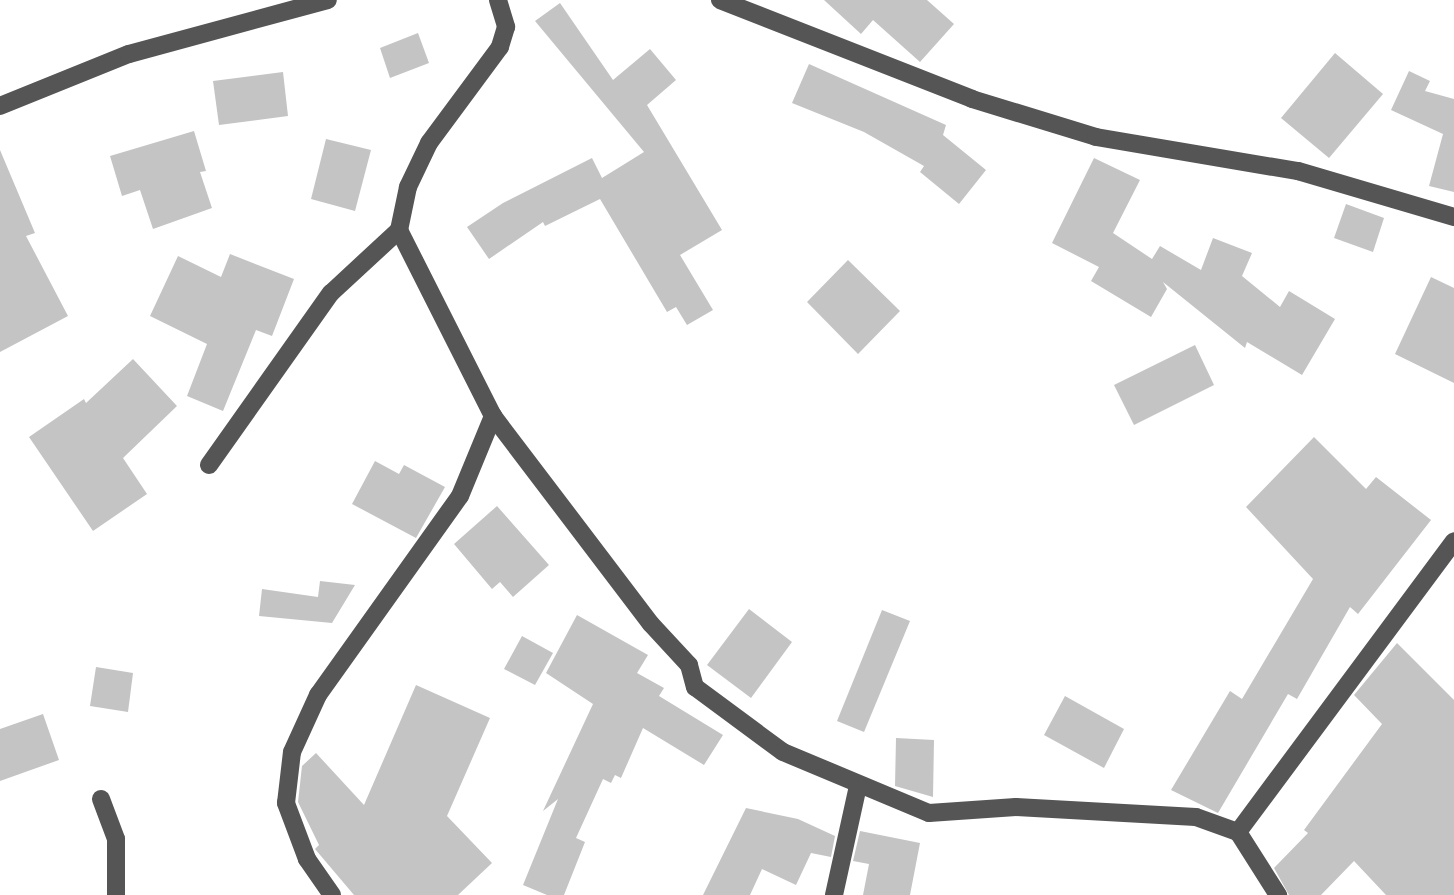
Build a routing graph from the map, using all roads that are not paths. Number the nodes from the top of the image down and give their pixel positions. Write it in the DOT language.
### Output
graph roads {
  1 [pos="328,0"];
  2 [pos="498,0"];
  3 [pos="719,0"];
  4 [pos="0,106"];
  5 [pos="1454,217"];
  6 [pos="399,230"];
  7 [pos="493,416"];
  8 [pos="209,465"];
  9 [pos="1454,541"];
  10 [pos="858,786"];
  11 [pos="101,799"];
  12 [pos="1238,832"];
  13 [pos="116,895"];
  14 [pos="332,895"];
  15 [pos="834,895"];
  16 [pos="1278,895"];
  1 -- 4 [label="street"];
  2 -- 6 [label="street"];
  3 -- 5 [label="street"];
  6 -- 7 [label="street"];
  6 -- 8 [label="street"];
  7 -- 10 [label="street"];
  7 -- 14 [label="street"];
  9 -- 12 [label="street"];
  10 -- 12 [label="street"];
  10 -- 15 [label="street"];
  11 -- 13 [label="street"];
  12 -- 16 [label="street"];
}
